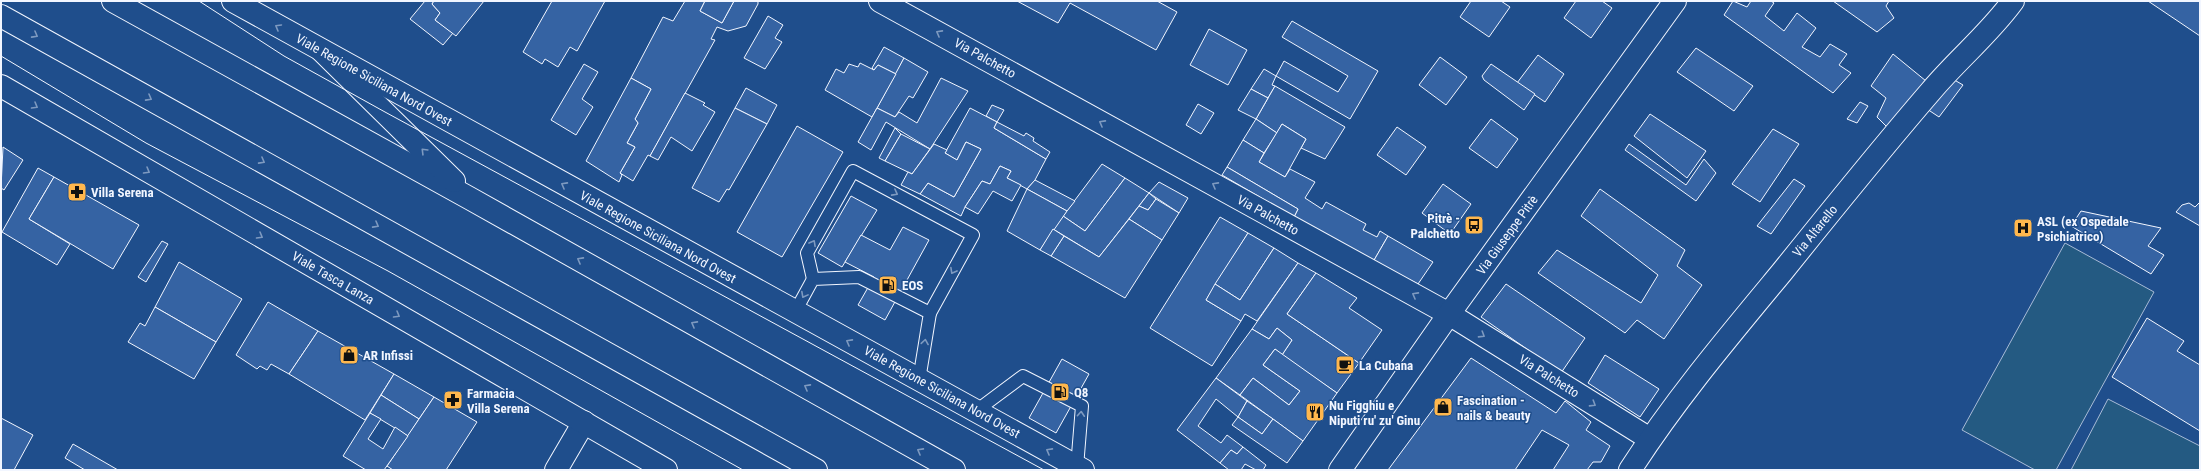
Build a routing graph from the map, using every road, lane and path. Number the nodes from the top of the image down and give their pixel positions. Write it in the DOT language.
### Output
graph roads {
  1 [pos="113,1"];
  2 [pos="233,1"];
  3 [pos="880,1"];
  4 [pos="1675,1"];
  5 [pos="2013,1"];
  6 [pos="1,16"];
  7 [pos="322,51"];
  8 [pos="1,86"];
  9 [pos="471,199"];
  10 [pos="813,279"];
  11 [pos="795,312"];
  12 [pos="930,313"];
  13 [pos="1449,314"];
  14 [pos="919,380"];
  15 [pos="976,411"];
  16 [pos="584,422"];
  17 [pos="1650,439"];
  18 [pos="1080,468"];
  19 [pos="556,470"];
  20 [pos="666,470"];
  21 [pos="816,470"];
  22 [pos="954,470"];
  23 [pos="1340,470"];
  24 [pos="1630,470"];
  1 -- 9 [label="street"];
  7 -- 2 [label="street, Viale Regione Siciliana Nord Ovest, one-way"];
  13 -- 3 [label="street, Via Palchetto, one-way"];
  4 -- 13 [label="street, Via Giuseppe Pitrè"];
  5 -- 17 [label="street, Via Altarello"];
  6 -- 21 [label="street, one-way"];
  9 -- 7 [label="street, one-way"];
  11 -- 7 [label="street, Viale Regione Siciliana Nord Ovest, one-way"];
  8 -- 16 [label="street, Viale Tasca Lanza, one-way"];
  22 -- 9 [label="street, one-way"];
  10 -- 11 [label="lane, one-way"];
  10 -- 12 [label="lane"];
  10 -- 12 [label="lane, one-way"];
  14 -- 11 [label="street, Viale Regione Siciliana Nord Ovest, one-way"];
  14 -- 12 [label="lane, one-way"];
  13 -- 17 [label="street, Via Palchetto, one-way"];
  13 -- 23 [label="street, Via Giuseppe Pitrè"];
  14 -- 15 [label="street, Viale Regione Siciliana Nord Ovest"];
  18 -- 15 [label="street, Viale Regione Siciliana Nord Ovest, one-way"];
  18 -- 15 [label="lane, one-way"];
  16 -- 19 [label="street"];
  16 -- 20 [label="street, Viale Tasca Lanza"];
  17 -- 24 [label="street, Via Altarello"];
}
